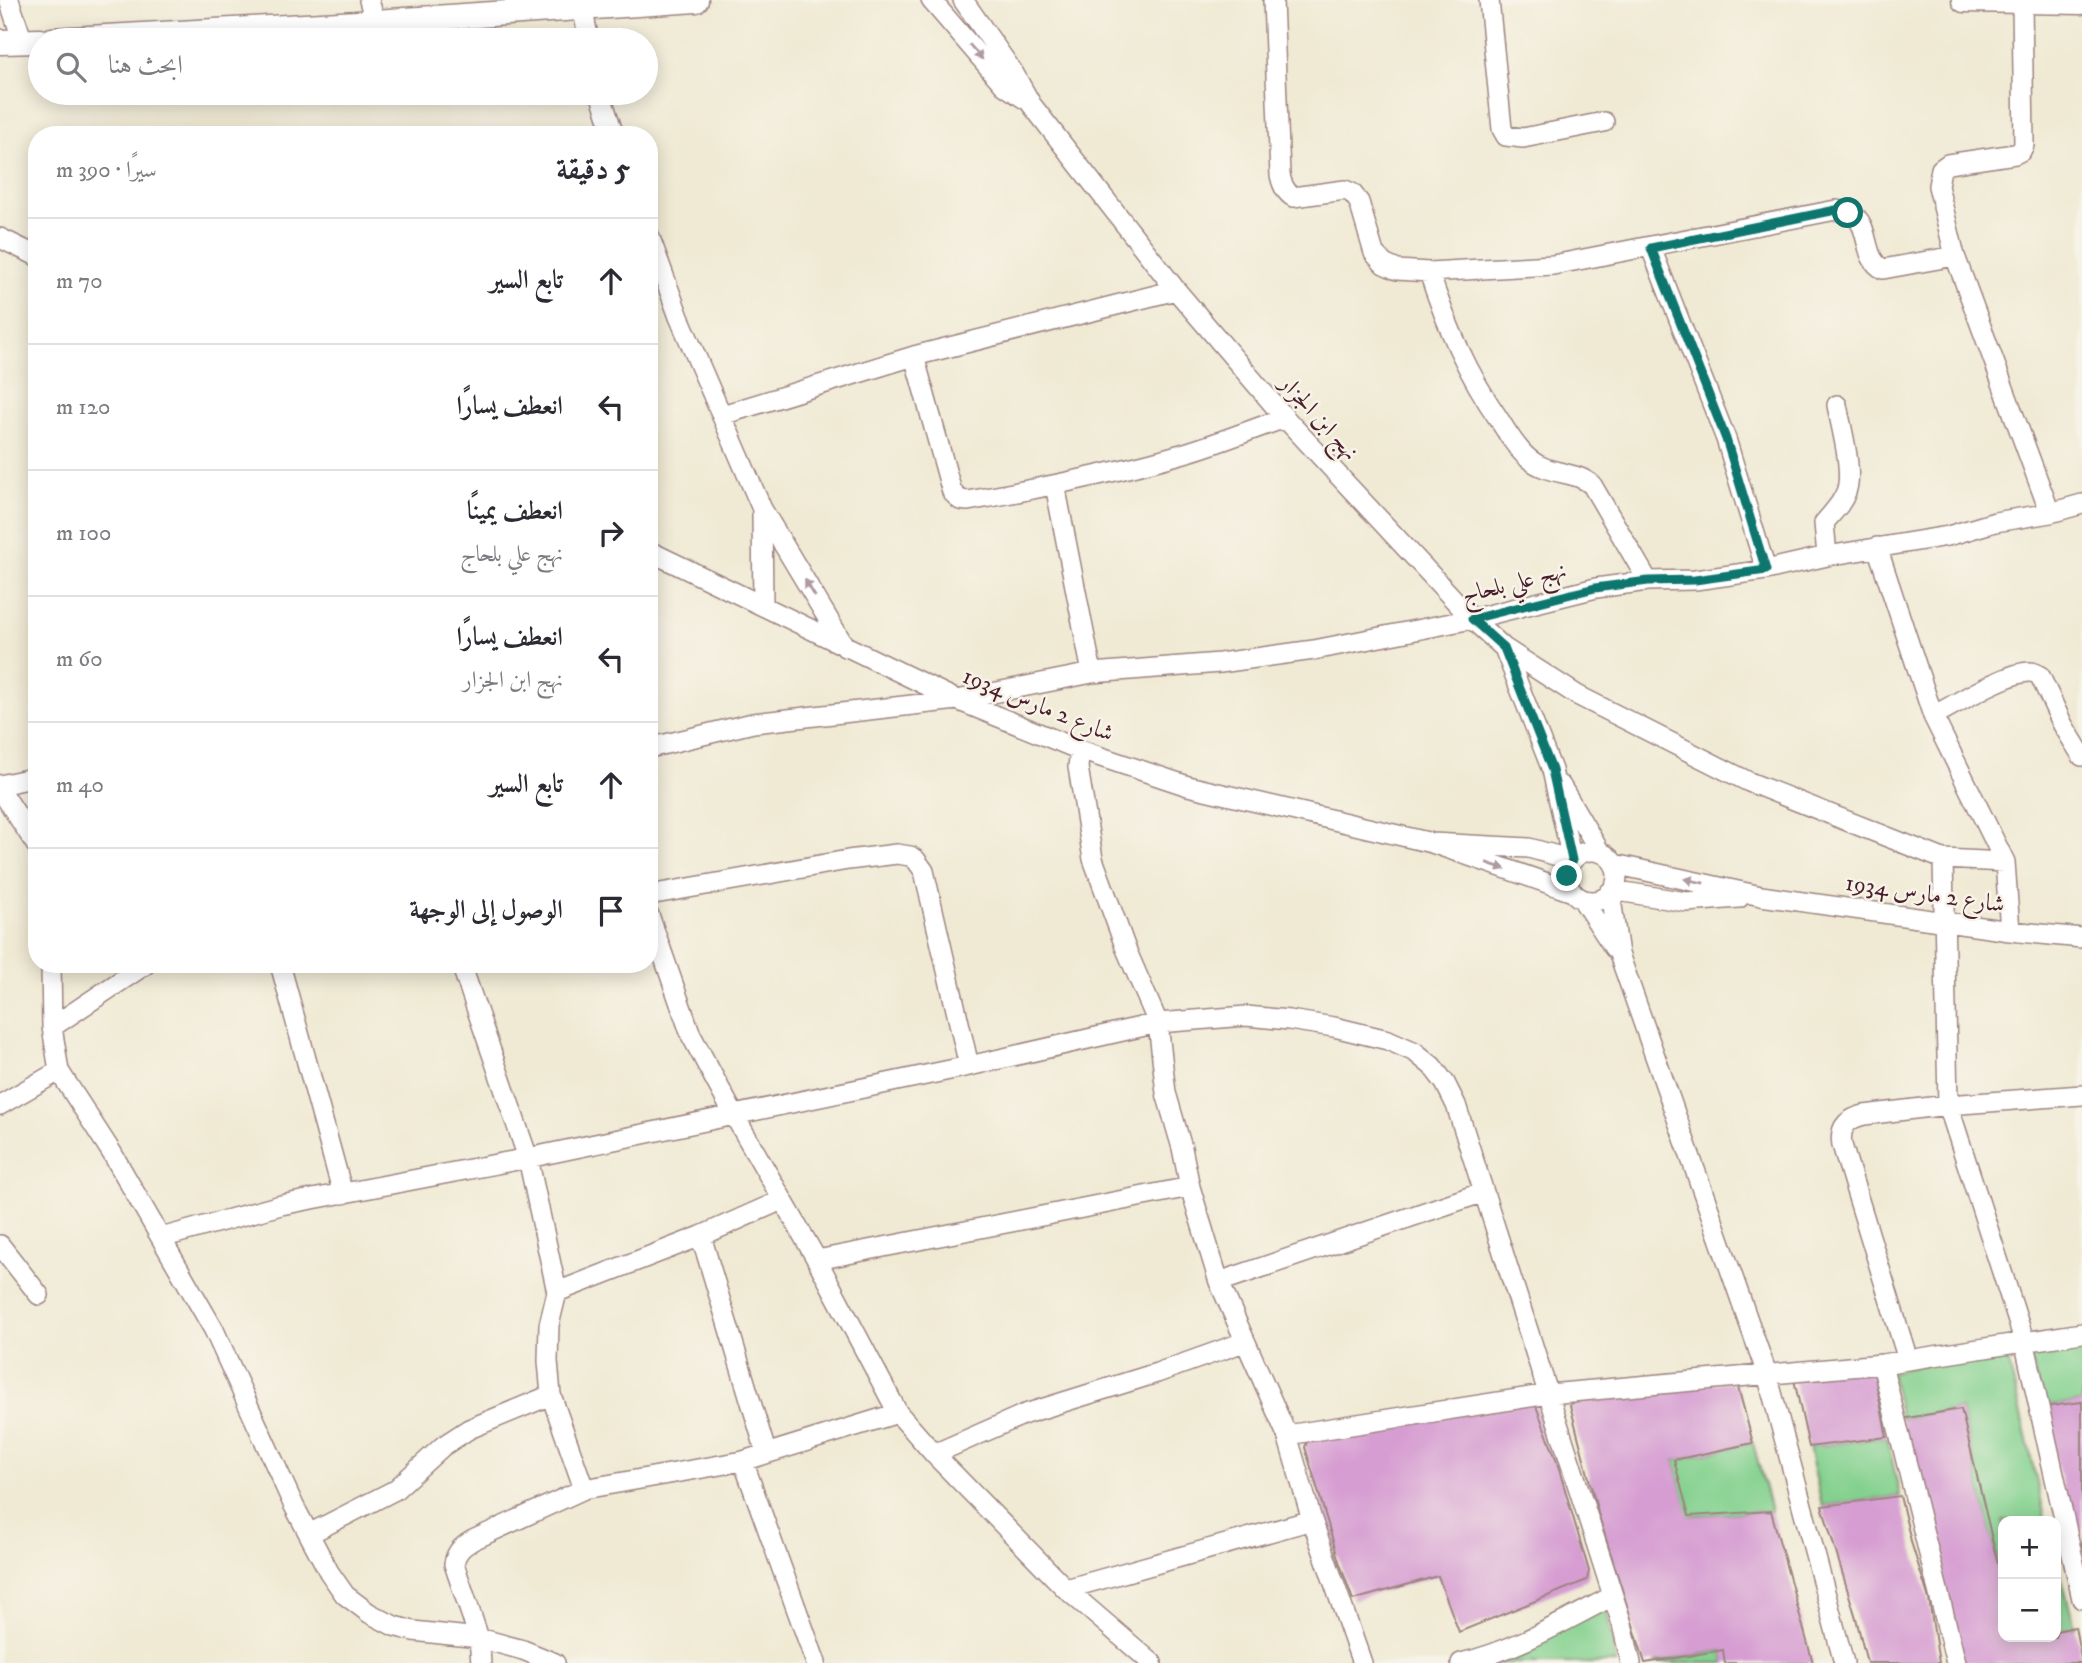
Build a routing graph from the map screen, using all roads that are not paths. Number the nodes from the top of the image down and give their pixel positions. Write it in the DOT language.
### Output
graph roads {
  1 [pos="9,0"];
  2 [pos="696,0"];
  3 [pos="931,0"];
  4 [pos="963,0"];
  5 [pos="1273,0"];
  6 [pos="1489,0"];
  7 [pos="1964,0"];
  8 [pos="2022,2"];
  9 [pos="2079,2"];
  10 [pos="582,7"];
  11 [pos="372,11"];
  12 [pos="184,28"];
  13 [pos="586,28"];
  14 [pos="21,41"];
  15 [pos="1031,104"];
  16 [pos="604,105"];
  17 [pos="1604,122"];
  18 [pos="611,126"];
  19 [pos="0,238"];
  20 [pos="1651,248"];
  21 [pos="28,252"];
  22 [pos="1955,256"];
  23 [pos="658,260"];
  24 [pos="1429,272"];
  25 [pos="1176,290"];
  26 [pos="914,356"];
  27 [pos="1837,405"];
  28 [pos="722,415"];
  29 [pos="1285,418"];
  30 [pos="1055,485"];
  31 [pos="2082,504"];
  32 [pos="762,509"];
  33 [pos="2050,513"];
  34 [pos="1877,547"];
  35 [pos="658,555"];
  36 [pos="1827,556"];
  37 [pos="1766,570"];
  38 [pos="1648,581"];
  39 [pos="763,606"];
  40 [pos="1472,619"];
  41 [pos="845,647"];
  42 [pos="1504,648"];
  43 [pos="1092,673"];
  44 [pos="957,700"];
  45 [pos="1933,716"];
  46 [pos="658,746"];
  47 [pos="1080,750"];
  48 [pos="2082,757"];
  49 [pos="1552,770"];
  50 [pos="28,779"];
  51 [pos="0,787"];
  52 [pos="28,832"];
  53 [pos="1432,844"];
  54 [pos="1607,858"];
  55 [pos="1943,859"];
  56 [pos="1572,860"];
  57 [pos="2005,862"];
  58 [pos="1611,891"];
  59 [pos="658,893"];
  60 [pos="1578,895"];
  61 [pos="1761,896"];
  62 [pos="1945,923"];
  63 [pos="2010,931"];
  64 [pos="2082,938"];
  65 [pos="658,941"];
  66 [pos="1619,954"];
  67 [pos="51,973"];
  68 [pos="133,973"];
  69 [pos="282,973"];
  70 [pos="464,973"];
  71 [pos="1158,1023"];
  72 [pos="52,1027"];
  73 [pos="969,1066"];
  74 [pos="59,1071"];
  75 [pos="2082,1095"];
  76 [pos="0,1105"];
  77 [pos="1948,1105"];
  78 [pos="734,1115"];
  79 [pos="528,1158"];
  80 [pos="1190,1187"];
  81 [pos="1484,1192"];
  82 [pos="343,1194"];
  83 [pos="782,1200"];
  84 [pos="701,1236"];
  85 [pos="161,1238"];
  86 [pos="0,1245"];
  87 [pos="817,1260"];
  88 [pos="1219,1282"];
  89 [pos="557,1292"];
  90 [pos="39,1295"];
  91 [pos="2082,1333"];
  92 [pos="2024,1340"];
  93 [pos="1244,1342"];
  94 [pos="1908,1360"];
  95 [pos="1882,1364"];
  96 [pos="1767,1374"];
  97 [pos="1549,1394"];
  98 [pos="551,1395"];
  99 [pos="898,1413"];
  100 [pos="1287,1435"];
  101 [pos="766,1452"];
  102 [pos="934,1454"];
  103 [pos="743,1461"];
  104 [pos="584,1489"];
  105 [pos="1312,1520"];
  106 [pos="309,1534"];
  107 [pos="1066,1589"];
  108 [pos="1613,1597"];
  109 [pos="2082,1599"];
  110 [pos="479,1637"];
  111 [pos="1470,1662"];
  112 [pos="481,1663"];
  113 [pos="555,1663"];
  114 [pos="816,1663"];
  115 [pos="1152,1663"];
  116 [pos="1362,1663"];
  117 [pos="1631,1663"];
  118 [pos="1844,1663"];
  119 [pos="1956,1663"];
  1 -- 14 [label="street"];
  2 -- 10 [label="main road"];
  3 -- 15 [label="street, نهج ابن الجزار, one-way"];
  4 -- 15 [label="street, نهج ابن الجزار"];
  5 -- 24 [label="street"];
  6 -- 17 [label="street"];
  7 -- 8 [label="main road"];
  8 -- 9 [label="main road"];
  8 -- 22 [label="street"];
  10 -- 11 [label="main road"];
  10 -- 13 [label="street"];
  11 -- 12 [label="main road"];
  15 -- 25 [label="street, نهج ابن الجزار"];
  16 -- 18 [label="street"];
  19 -- 21 [label="street"];
  20 -- 22 [label="street"];
  20 -- 24 [label="street"];
  20 -- 37 [label="street"];
  22 -- 33 [label="street"];
  23 -- 28 [label="street"];
  24 -- 38 [label="street"];
  25 -- 26 [label="street"];
  25 -- 29 [label="street, نهج ابن الجزار"];
  26 -- 28 [label="street"];
  26 -- 30 [label="street"];
  27 -- 36 [label="street"];
  28 -- 32 [label="street"];
  29 -- 30 [label="street"];
  29 -- 40 [label="street, نهج ابن الجزار"];
  30 -- 43 [label="street"];
  31 -- 33 [label="street, نهج علي بلحاج"];
  32 -- 39 [label="street"];
  41 -- 32 [label="street, one-way"];
  33 -- 34 [label="street, نهج علي بلحاج"];
  34 -- 36 [label="street, نهج علي بلحاج"];
  34 -- 45 [label="street"];
  35 -- 39 [label="street, شارع 2 مارس 1934"];
  36 -- 37 [label="street, نهج علي بلحاج"];
  37 -- 38 [label="street, نهج علي بلحاج"];
  38 -- 40 [label="street, نهج علي بلحاج"];
  39 -- 41 [label="street, شارع 2 مارس 1934"];
  40 -- 42 [label="street, نهج ابن الجزار"];
  40 -- 43 [label="street, نهج علي بلحاج"];
  41 -- 44 [label="street, شارع 2 مارس 1934"];
  42 -- 49 [label="street, نهج ابن الجزار"];
  42 -- 55 [label="street"];
  43 -- 44 [label="street, نهج علي بلحاج"];
  44 -- 46 [label="street, نهج علي بلحاج"];
  44 -- 47 [label="street, شارع 2 مارس 1934"];
  45 -- 48 [label="street"];
  45 -- 57 [label="street"];
  47 -- 53 [label="street, شارع 2 مارس 1934"];
  47 -- 71 [label="street"];
  49 -- 54 [label="street"];
  49 -- 56 [label="street"];
  50 -- 51 [label="street"];
  51 -- 52 [label="street"];
  53 -- 56 [label="street, شارع 2 مارس 1934"];
  53 -- 60 [label="street, شارع 2 مارس 1934, one-way"];
  54 -- 56 [label="street"];
  54 -- 58 [label="street"];
  61 -- 54 [label="street, شارع 2 مارس 1934, one-way"];
  55 -- 57 [label="street"];
  55 -- 62 [label="street"];
  56 -- 60 [label="street"];
  57 -- 63 [label="street"];
  58 -- 60 [label="street"];
  58 -- 61 [label="street, شارع 2 مارس 1934"];
  58 -- 66 [label="street"];
  59 -- 73 [label="street"];
  60 -- 66 [label="street"];
  61 -- 62 [label="street, شارع 2 مارس 1934"];
  62 -- 63 [label="street, شارع 2 مارس 1934"];
  62 -- 77 [label="street"];
  63 -- 64 [label="street, شارع 2 مارس 1934"];
  65 -- 78 [label="street"];
  66 -- 96 [label="street"];
  67 -- 72 [label="street"];
  68 -- 72 [label="street"];
  69 -- 82 [label="street"];
  70 -- 79 [label="street"];
  71 -- 73 [label="street"];
  71 -- 80 [label="street"];
  71 -- 81 [label="street"];
  72 -- 74 [label="street"];
  73 -- 78 [label="street"];
  74 -- 76 [label="street"];
  74 -- 85 [label="street"];
  75 -- 77 [label="street"];
  77 -- 92 [label="street"];
  77 -- 94 [label="street"];
  78 -- 79 [label="street"];
  78 -- 83 [label="street"];
  79 -- 82 [label="street"];
  79 -- 89 [label="street"];
  80 -- 87 [label="street"];
  80 -- 88 [label="street"];
  81 -- 88 [label="street"];
  81 -- 97 [label="street"];
  82 -- 85 [label="street"];
  83 -- 84 [label="street"];
  83 -- 87 [label="street"];
  84 -- 89 [label="street"];
  84 -- 101 [label="street"];
  85 -- 106 [label="street"];
  86 -- 90 [label="street"];
  87 -- 99 [label="street"];
  88 -- 93 [label="street"];
  89 -- 98 [label="street"];
  91 -- 92 [label="street"];
  92 -- 94 [label="street"];
  92 -- 109 [label="street"];
  93 -- 100 [label="street"];
  93 -- 102 [label="street"];
  94 -- 95 [label="street"];
  95 -- 96 [label="street"];
  95 -- 119 [label="street"];
  96 -- 97 [label="street"];
  96 -- 118 [label="street"];
  97 -- 100 [label="street"];
  97 -- 108 [label="street"];
  98 -- 104 [label="street"];
  98 -- 106 [label="street"];
  99 -- 101 [label="street"];
  99 -- 102 [label="street"];
  100 -- 105 [label="street"];
  101 -- 103 [label="street"];
  102 -- 107 [label="street"];
  103 -- 104 [label="street"];
  103 -- 114 [label="street"];
  104 -- 110 [label="street"];
  105 -- 107 [label="street"];
  105 -- 116 [label="street"];
  106 -- 110 [label="street"];
  107 -- 115 [label="street"];
  108 -- 111 [label="street"];
  108 -- 117 [label="street"];
  110 -- 112 [label="street"];
  110 -- 113 [label="street"];
}
